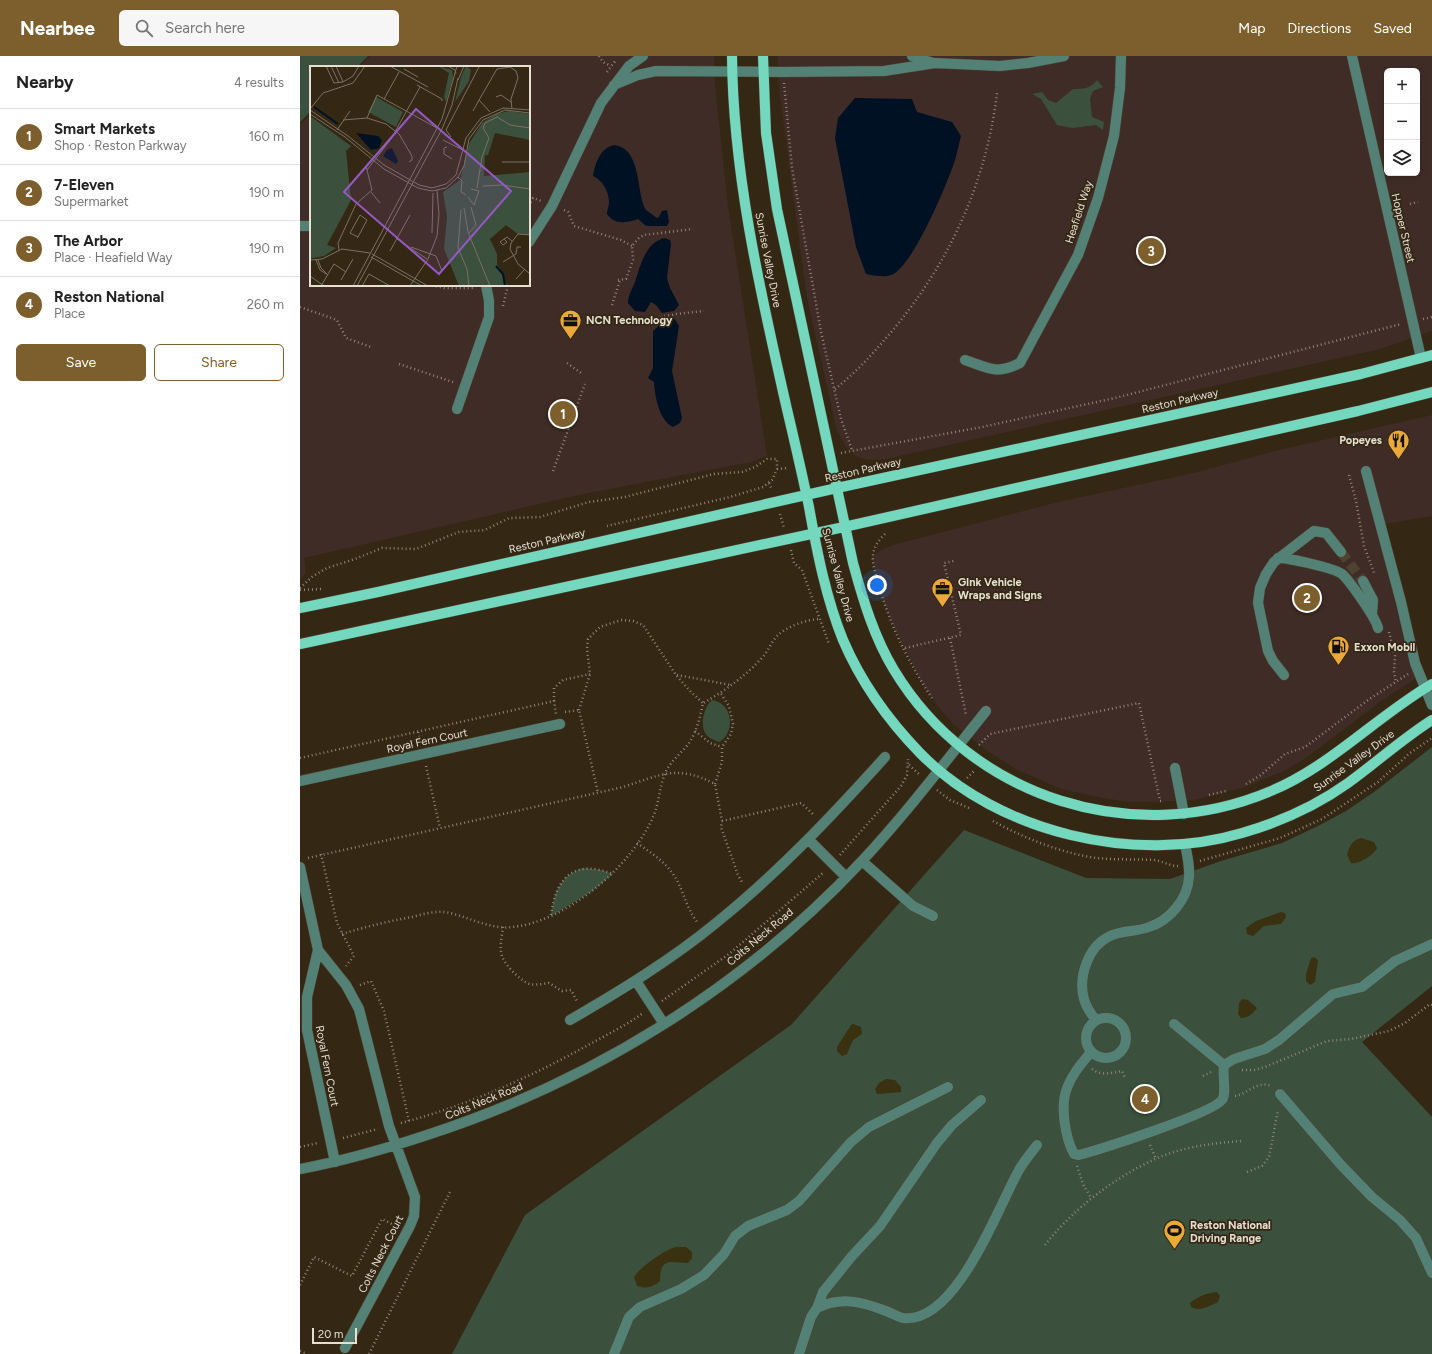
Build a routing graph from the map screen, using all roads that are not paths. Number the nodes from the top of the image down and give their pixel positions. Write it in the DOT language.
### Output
graph roads {
  1 [pos="643,56"];
  2 [pos="732,56"];
  3 [pos="762,56"];
  4 [pos="912,56"];
  5 [pos="1064,56"];
  6 [pos="1121,56"];
  7 [pos="1352,56"];
  8 [pos="935,63"];
  9 [pos="732,72"];
  10 [pos="763,72"];
  11 [pos="614,86"];
  12 [pos="530,240"];
  13 [pos="487,289"];
  14 [pos="1432,355"];
  15 [pos="1422,358"];
  16 [pos="966,360"];
  17 [pos="1432,392"];
  18 [pos="457,409"];
  19 [pos="1366,471"];
  20 [pos="836,488"];
  21 [pos="806,495"];
  22 [pos="844,527"];
  23 [pos="814,533"];
  24 [pos="1342,552"];
  25 [pos="1278,558"];
  26 [pos="1363,581"];
  27 [pos="300,608"];
  28 [pos="1372,614"];
  29 [pos="1378,628"];
  30 [pos="300,644"];
  31 [pos="1284,675"];
  32 [pos="1429,686"];
  33 [pos="1432,705"];
  34 [pos="986,711"];
  35 [pos="1432,720"];
  36 [pos="560,724"];
  37 [pos="959,745"];
  38 [pos="885,756"];
  39 [pos="1175,768"];
  40 [pos="939,770"];
  41 [pos="300,781"];
  42 [pos="1184,814"];
  43 [pos="808,840"];
  44 [pos="1185,844"];
  45 [pos="862,861"];
  46 [pos="300,867"];
  47 [pos="846,877"];
  48 [pos="933,916"];
  49 [pos="1432,944"];
  50 [pos="318,950"];
  51 [pos="636,981"];
  52 [pos="570,1020"];
  53 [pos="1096,1020"];
  54 [pos="664,1024"];
  55 [pos="1174,1024"];
  56 [pos="1091,1052"];
  57 [pos="1224,1065"];
  58 [pos="948,1087"];
  59 [pos="1280,1094"];
  60 [pos="981,1100"];
  61 [pos="1037,1145"];
  62 [pos="395,1146"];
  63 [pos="335,1162"];
  64 [pos="300,1169"];
  65 [pos="1432,1273"];
  66 [pos="817,1308"];
  67 [pos="345,1348"];
  68 [pos="614,1354"];
  69 [pos="799,1354"];
  1 -- 11 [label="street"];
  2 -- 9 [label="main road, Sunrise Valley Drive"];
  3 -- 10 [label="main road, Sunrise Valley Drive"];
  4 -- 8 [label="street"];
  5 -- 8 [label="street"];
  6 -- 16 [label="street, Heafield Way"];
  7 -- 15 [label="street, Hopper Street"];
  8 -- 10 [label="street"];
  9 -- 10 [label="street"];
  9 -- 11 [label="street"];
  9 -- 21 [label="main road, Sunrise Valley Drive"];
  10 -- 20 [label="main road, Sunrise Valley Drive"];
  11 -- 12 [label="street"];
  13 -- 18 [label="street"];
  14 -- 15 [label="main road, Reston Parkway"];
  15 -- 20 [label="main road, Reston Parkway"];
  17 -- 22 [label="main road"];
  19 -- 32 [label="street"];
  20 -- 21 [label="main road, Reston Parkway"];
  20 -- 22 [label="main road, Sunrise Valley Drive"];
  21 -- 23 [label="main road, Sunrise Valley Drive"];
  21 -- 27 [label="main road, Reston Parkway"];
  22 -- 23 [label="main road"];
  22 -- 37 [label="main road, Sunrise Valley Drive"];
  23 -- 30 [label="main road"];
  23 -- 40 [label="main road, Sunrise Valley Drive"];
  24 -- 25 [label="street"];
  25 -- 28 [label="street"];
  25 -- 31 [label="street"];
  26 -- 28 [label="street"];
  28 -- 29 [label="street"];
  32 -- 33 [label="street"];
  32 -- 42 [label="main road, Sunrise Valley Drive"];
  34 -- 37 [label="street, Colts Neck Road"];
  35 -- 44 [label="main road, Sunrise Valley Drive"];
  36 -- 41 [label="street, Royal Fern Court"];
  37 -- 40 [label="street, Colts Neck Road"];
  37 -- 42 [label="main road, Sunrise Valley Drive"];
  38 -- 43 [label="street"];
  39 -- 42 [label="street"];
  40 -- 44 [label="main road, Sunrise Valley Drive"];
  40 -- 45 [label="street, Colts Neck Road"];
  43 -- 47 [label="street"];
  43 -- 51 [label="street"];
  44 -- 53 [label="street"];
  45 -- 47 [label="street, Colts Neck Road"];
  45 -- 48 [label="street"];
  46 -- 50 [label="street, Royal Fern Court"];
  47 -- 54 [label="street, Colts Neck Road"];
  49 -- 57 [label="street"];
  50 -- 62 [label="street, Royal Fern Court"];
  50 -- 63 [label="street, Royal Fern Court"];
  51 -- 52 [label="street"];
  51 -- 54 [label="street"];
  53 -- 56 [label="street"];
  53 -- 56 [label="street"];
  54 -- 62 [label="street, Colts Neck Road"];
  55 -- 57 [label="street"];
  56 -- 57 [label="street"];
  58 -- 68 [label="street"];
  59 -- 65 [label="street"];
  60 -- 66 [label="street"];
  61 -- 66 [label="street"];
  62 -- 63 [label="street, Colts Neck Road"];
  62 -- 67 [label="street, Colts Neck Court"];
  63 -- 64 [label="street, Colts Neck Road"];
  66 -- 69 [label="street"];
}
